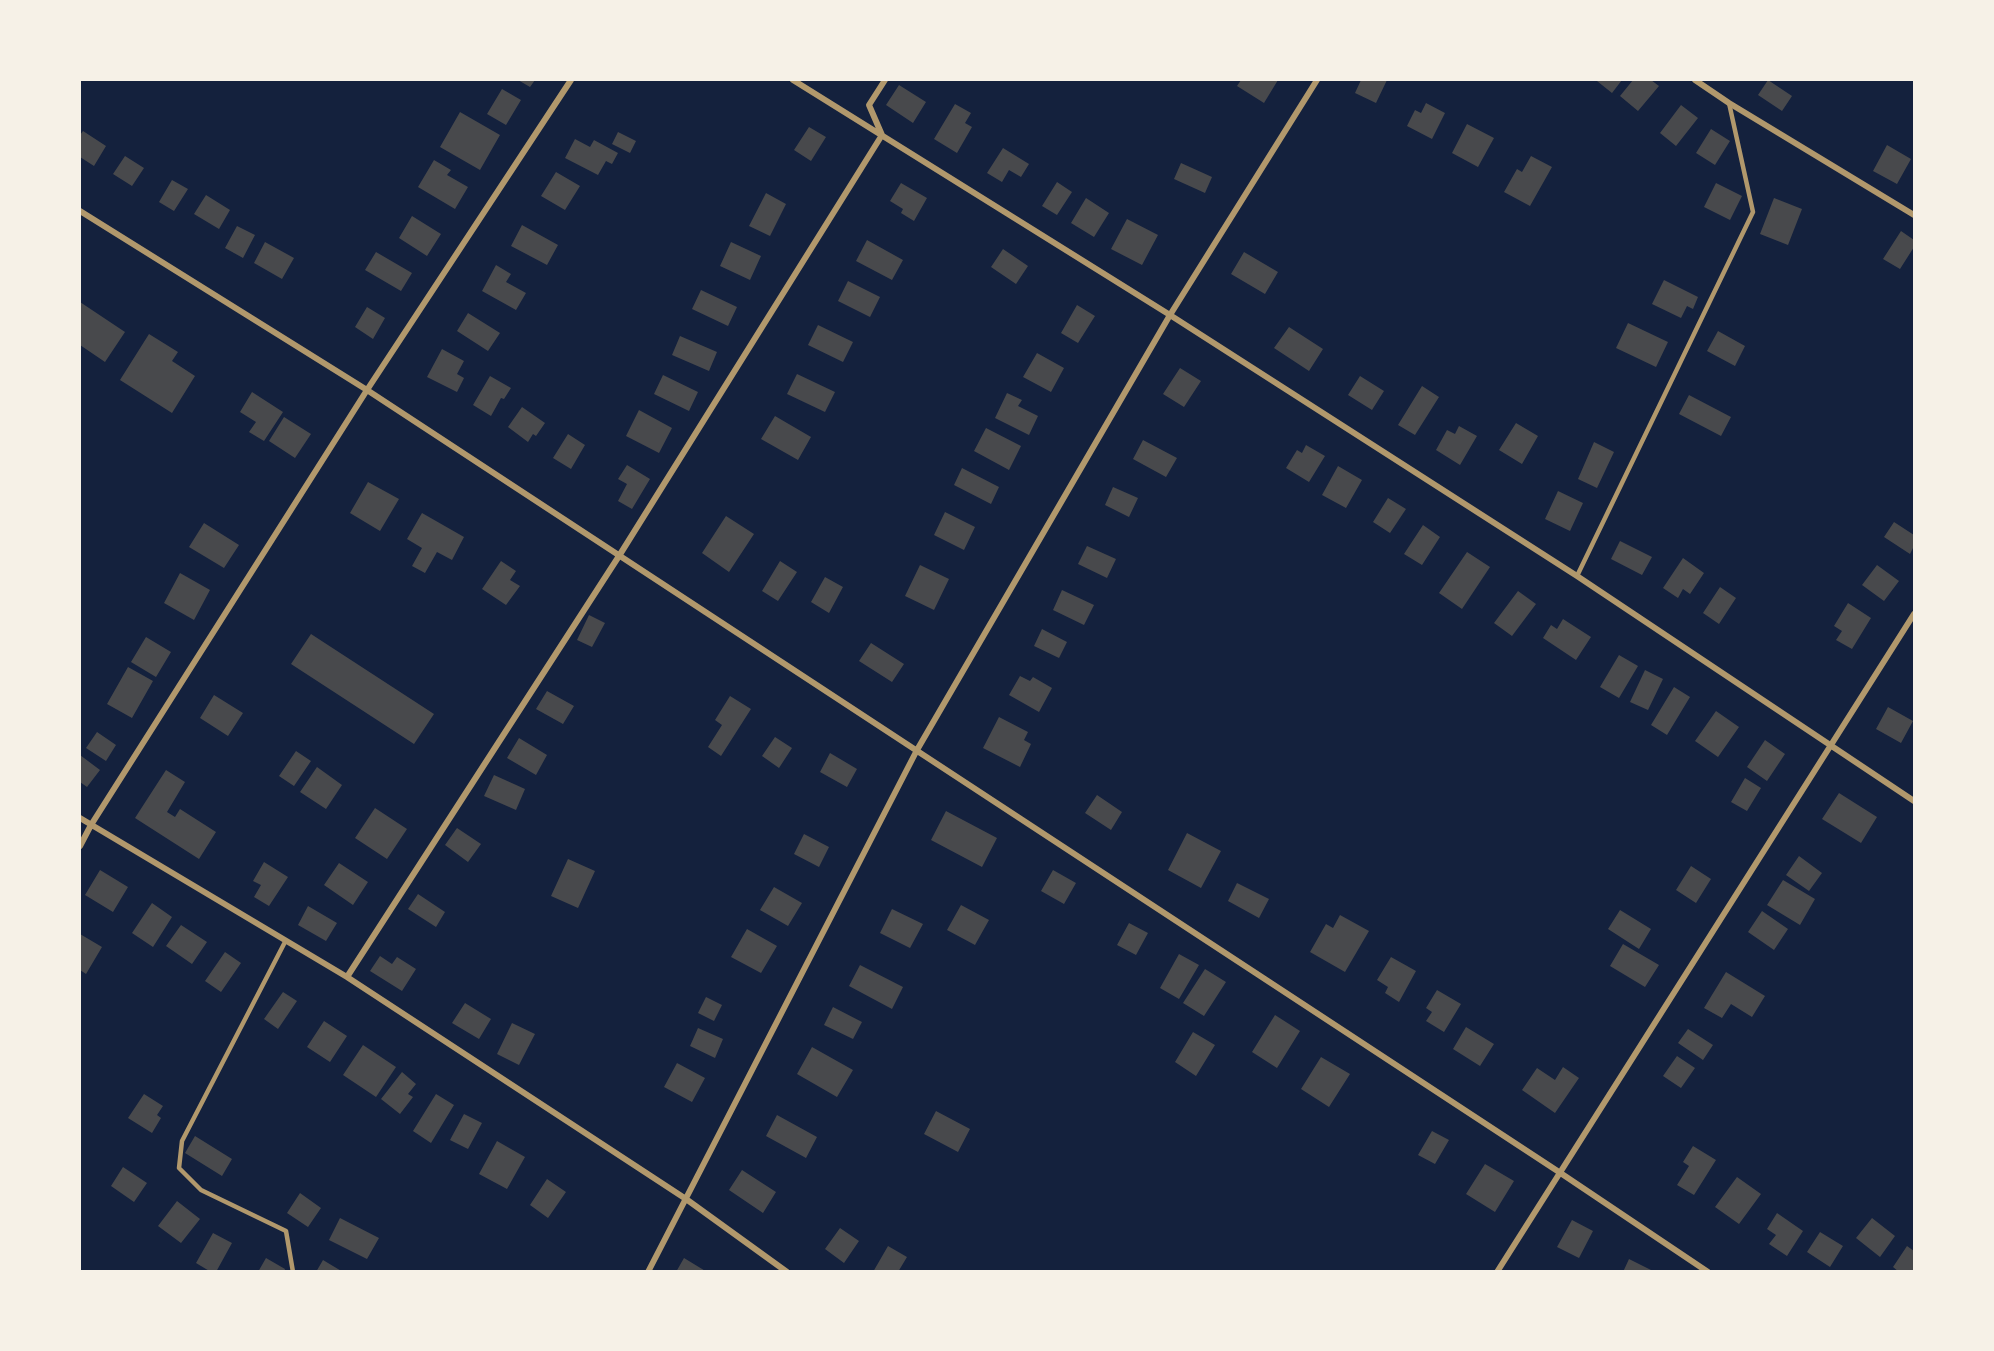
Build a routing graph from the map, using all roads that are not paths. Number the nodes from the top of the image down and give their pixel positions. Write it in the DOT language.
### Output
graph roads {
  1 [pos="571,80"];
  2 [pos="793,80"];
  3 [pos="885,80"];
  4 [pos="1317,80"];
  5 [pos="1695,80"];
  6 [pos="1729,103"];
  7 [pos="882,135"];
  8 [pos="80,211"];
  9 [pos="1914,215"];
  10 [pos="1170,315"];
  11 [pos="367,390"];
  12 [pos="619,556"];
  13 [pos="1577,576"];
  14 [pos="1914,614"];
  15 [pos="1831,745"];
  16 [pos="917,750"];
  17 [pos="1914,801"];
  18 [pos="80,818"];
  19 [pos="90,825"];
  20 [pos="80,846"];
  21 [pos="285,942"];
  22 [pos="347,977"];
  23 [pos="1559,1172"];
  24 [pos="686,1199"];
  25 [pos="293,1272"];
  26 [pos="648,1272"];
  27 [pos="787,1272"];
  28 [pos="1497,1272"];
  29 [pos="1708,1272"];
  1 -- 11 [label="street"];
  2 -- 7 [label="street"];
  3 -- 7 [label="street"];
  4 -- 10 [label="street"];
  5 -- 6 [label="street"];
  6 -- 9 [label="street"];
  6 -- 13 [label="lane"];
  7 -- 10 [label="street"];
  7 -- 12 [label="street"];
  8 -- 11 [label="street"];
  10 -- 13 [label="street"];
  10 -- 16 [label="street"];
  11 -- 12 [label="street"];
  11 -- 19 [label="street"];
  12 -- 16 [label="street"];
  12 -- 22 [label="street"];
  13 -- 15 [label="street"];
  14 -- 15 [label="street"];
  15 -- 17 [label="street"];
  15 -- 23 [label="street"];
  16 -- 23 [label="street"];
  16 -- 24 [label="street"];
  18 -- 19 [label="street"];
  19 -- 20 [label="street"];
  19 -- 21 [label="street"];
  21 -- 22 [label="street"];
  21 -- 25 [label="lane"];
  22 -- 24 [label="street"];
  23 -- 28 [label="street"];
  23 -- 29 [label="street"];
  24 -- 26 [label="street"];
  24 -- 27 [label="street"];
}
